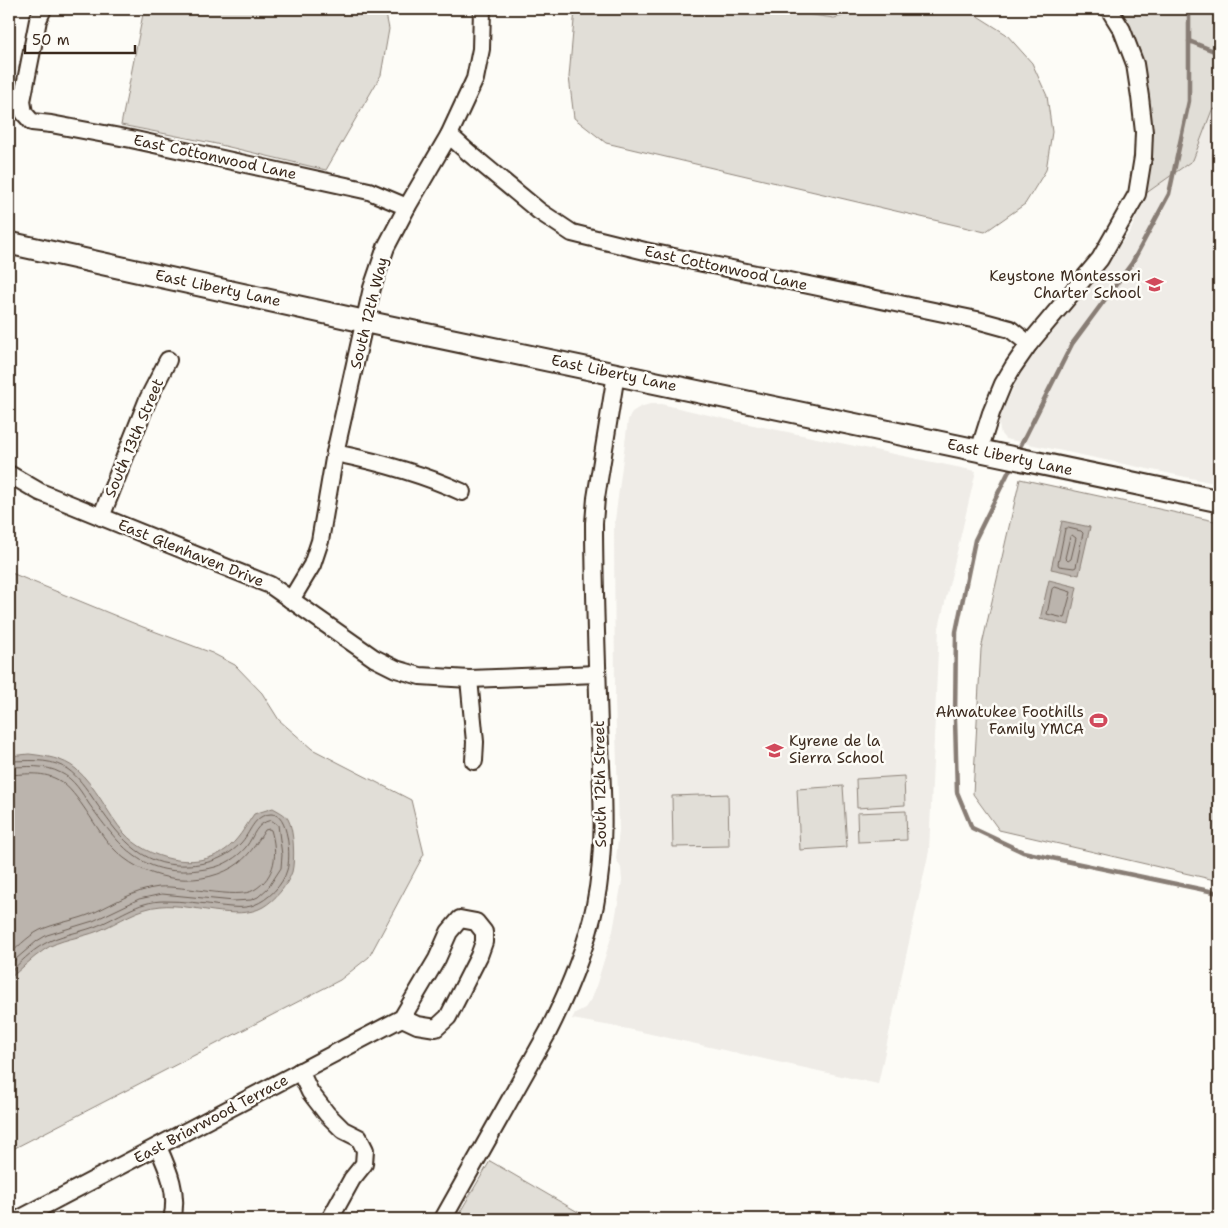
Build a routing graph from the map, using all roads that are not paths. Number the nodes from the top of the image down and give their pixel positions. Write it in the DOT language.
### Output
graph roads {
  1 [pos="42,9"];
  2 [pos="482,9"];
  3 [pos="1109,9"];
  4 [pos="450,135"];
  5 [pos="407,207"];
  6 [pos="9,243"];
  7 [pos="366,321"];
  8 [pos="1029,344"];
  9 [pos="168,360"];
  10 [pos="616,374"];
  11 [pos="986,452"];
  12 [pos="335,453"];
  13 [pos="9,474"];
  14 [pos="462,492"];
  15 [pos="1219,501"];
  16 [pos="101,517"];
  17 [pos="291,600"];
  18 [pos="597,674"];
  19 [pos="469,679"];
  20 [pos="474,761"];
  21 [pos="402,1018"];
  22 [pos="300,1071"];
  23 [pos="158,1147"];
  24 [pos="19,1219"];
  25 [pos="172,1219"];
  26 [pos="330,1219"];
  27 [pos="443,1219"];
  1 -- 5 [label="street, East Cottonwood Lane"];
  2 -- 4 [label="street, South 12th Way"];
  3 -- 8 [label="street"];
  4 -- 5 [label="street, South 12th Way"];
  4 -- 8 [label="street, East Cottonwood Lane"];
  5 -- 7 [label="street, South 12th Way"];
  6 -- 7 [label="street, East Liberty Lane"];
  7 -- 10 [label="street, East Liberty Lane"];
  7 -- 12 [label="street, South 12th Way"];
  8 -- 11 [label="street"];
  9 -- 16 [label="street, South 13th Street"];
  10 -- 11 [label="street, East Liberty Lane"];
  10 -- 18 [label="street, South 12th Street"];
  11 -- 15 [label="street, East Liberty Lane"];
  12 -- 14 [label="street"];
  12 -- 17 [label="street, South 12th Way"];
  13 -- 16 [label="street, East Glenhaven Drive"];
  16 -- 17 [label="street, East Glenhaven Drive"];
  17 -- 19 [label="street, East Glenhaven Drive"];
  18 -- 19 [label="street, East Glenhaven Drive"];
  18 -- 27 [label="street, South 12th Street"];
  19 -- 20 [label="street"];
  21 -- 21 [label="street"];
  21 -- 22 [label="street, East Briarwood Terrace"];
  22 -- 23 [label="street, East Briarwood Terrace"];
  22 -- 26 [label="street"];
  23 -- 24 [label="street, East Briarwood Terrace"];
  23 -- 25 [label="street"];
}
